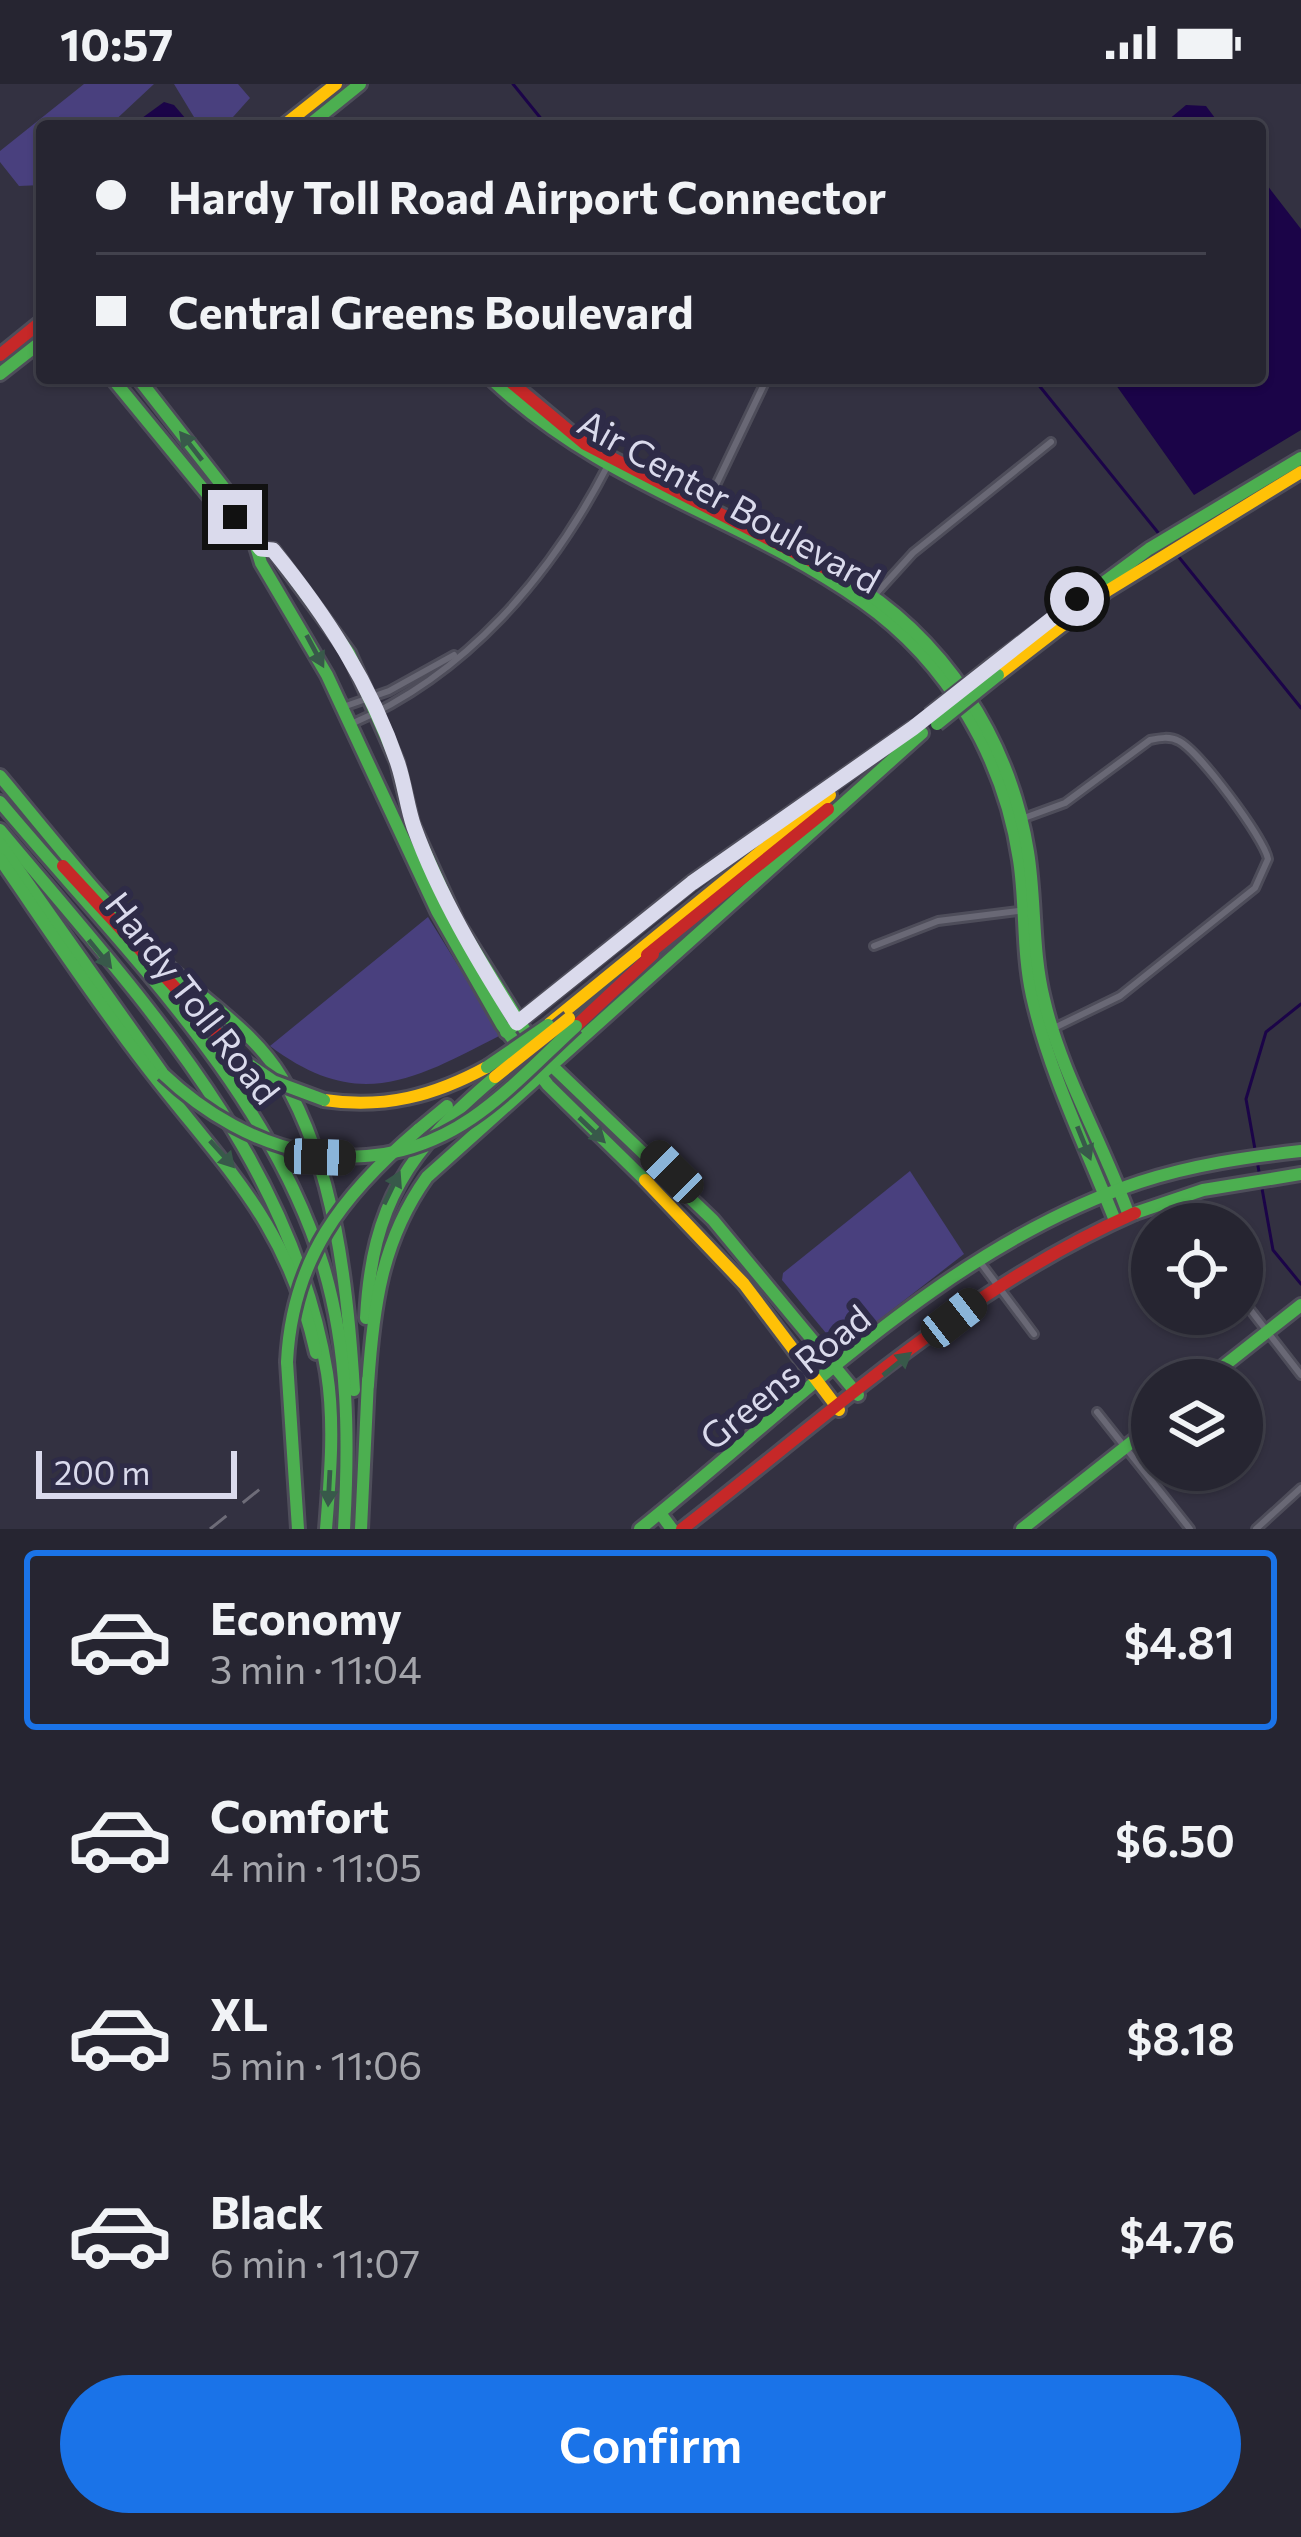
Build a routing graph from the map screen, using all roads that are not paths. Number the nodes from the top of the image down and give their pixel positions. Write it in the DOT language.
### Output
graph roads {
  1 [pos="335,84"];
  2 [pos="360,84"];
  3 [pos="292,120"];
  4 [pos="314,120"];
  5 [pos="36,326"];
  6 [pos="36,346"];
  7 [pos="0,355"];
  8 [pos="0,374"];
  9 [pos="117,384"];
  10 [pos="143,384"];
  11 [pos="498,384"];
  12 [pos="509,384"];
  13 [pos="764,384"];
  14 [pos="148,391"];
  15 [pos="518,400"];
  16 [pos="133,404"];
  17 [pos="1051,442"];
  18 [pos="1301,458"];
  19 [pos="608,466"];
  20 [pos="1301,472"];
  21 [pos="702,513"];
  22 [pos="235,517"];
  23 [pos="1182,536"];
  24 [pos="261,549"];
  25 [pos="870,601"];
  26 [pos="457,654"];
  27 [pos="369,698"];
  28 [pos="343,707"];
  29 [pos="375,714"];
  30 [pos="351,724"];
  31 [pos="918,730"];
  32 [pos="0,776"];
  33 [pos="0,800"];
  34 [pos="1017,819"];
  35 [pos="0,830"];
  36 [pos="0,844"];
  37 [pos="0,860"];
  38 [pos="1028,909"];
  39 [pos="874,946"];
  40 [pos="474,955"];
  41 [pos="461,963"];
  42 [pos="569,1019"];
  43 [pos="512,1027"];
  44 [pos="1048,1030"];
  45 [pos="550,1064"];
  46 [pos="490,1072"];
  47 [pos="539,1074"];
  48 [pos="1301,1151"];
  49 [pos="653,1153"];
  50 [pos="636,1172"];
  51 [pos="1301,1174"];
  52 [pos="1120,1190"];
  53 [pos="1106,1195"];
  54 [pos="1121,1215"];
  55 [pos="980,1262"];
  56 [pos="751,1267"];
  57 [pos="739,1276"];
  58 [pos="996,1285"];
  59 [pos="1301,1305"];
  60 [pos="1264,1331"];
  61 [pos="1034,1334"];
  62 [pos="1231,1359"];
  63 [pos="839,1370"];
  64 [pos="1301,1376"];
  65 [pos="368,1385"];
  66 [pos="820,1385"];
  67 [pos="858,1395"];
  68 [pos="839,1410"];
  69 [pos="1097,1412"];
  70 [pos="330,1443"];
  71 [pos="1131,1444"];
  72 [pos="1126,1448"];
  73 [pos="348,1457"];
  74 [pos="715,1470"];
  75 [pos="1301,1488"];
  76 [pos="733,1492"];
  77 [pos="660,1513"];
  78 [pos="298,1529"];
  79 [pos="326,1529"];
  80 [pos="344,1529"];
  81 [pos="362,1529"];
  82 [pos="640,1529"];
  83 [pos="672,1529"];
  84 [pos="682,1529"];
  85 [pos="1022,1529"];
  86 [pos="1190,1529"];
  87 [pos="1256,1529"];
  1 -- 3 [label="main road"];
  2 -- 4 [label="main road"];
  5 -- 7 [label="main road"];
  6 -- 8 [label="main road"];
  9 -- 16 [label="main road"];
  10 -- 14 [label="main road"];
  11 -- 15 [label="main road, Air Center Boulevard"];
  12 -- 15 [label="main road, Air Center Boulevard"];
  13 -- 21 [label="street"];
  14 -- 16 [label="main road"];
  22 -- 14 [label="main road, one-way"];
  15 -- 19 [label="main road, Air Center Boulevard"];
  16 -- 22 [label="main road"];
  17 -- 25 [label="street"];
  18 -- 23 [label="main road"];
  19 -- 21 [label="main road, Air Center Boulevard"];
  19 -- 26 [label="street"];
  20 -- 23 [label="main road"];
  21 -- 25 [label="main road, Air Center Boulevard"];
  22 -- 24 [label="main road"];
  23 -- 31 [label="main road, bridge"];
  24 -- 27 [label="main road"];
  24 -- 28 [label="main road, one-way"];
  25 -- 34 [label="main road, Air Center Boulevard"];
  26 -- 27 [label="street"];
  26 -- 29 [label="street"];
  27 -- 28 [label="street"];
  27 -- 29 [label="main road"];
  28 -- 30 [label="main road"];
  29 -- 30 [label="street"];
  29 -- 40 [label="main road"];
  30 -- 41 [label="main road"];
  31 -- 42 [label="main road"];
  31 -- 42 [label="main road"];
  31 -- 43 [label="main road"];
  31 -- 45 [label="main road"];
  32 -- 73 [label="main road"];
  33 -- 46 [label="main road, bridge"];
  33 -- 73 [label="main road, Hardy Toll Road"];
  34 -- 38 [label="main road, Air Center Boulevard"];
  34 -- 44 [label="street"];
  35 -- 70 [label="main road, Hardy Toll Road, one-way"];
  36 -- 42 [label="main road, bridge"];
  37 -- 70 [label="main road, one-way"];
  38 -- 39 [label="street"];
  38 -- 44 [label="main road, Air Center Boulevard"];
  40 -- 41 [label="main road"];
  40 -- 43 [label="main road"];
  41 -- 43 [label="main road"];
  42 -- 46 [label="main road, bridge"];
  42 -- 46 [label="main road, bridge"];
  43 -- 45 [label="main road"];
  43 -- 47 [label="main road"];
  44 -- 52 [label="main road, Air Center Boulevard"];
  44 -- 53 [label="main road, Air Center Boulevard, one-way"];
  45 -- 47 [label="main road"];
  45 -- 49 [label="main road"];
  65 -- 46 [label="main road, one-way"];
  46 -- 78 [label="main road, bridge"];
  47 -- 50 [label="main road, one-way"];
  47 -- 65 [label="main road"];
  48 -- 52 [label="main road, Greens Road"];
  49 -- 50 [label="main road"];
  49 -- 56 [label="main road"];
  50 -- 57 [label="main road"];
  51 -- 54 [label="main road, Greens Road"];
  52 -- 53 [label="main road, Greens Road"];
  52 -- 54 [label="main road, Air Center Boulevard"];
  53 -- 54 [label="main road, Air Center Boulevard"];
  53 -- 55 [label="main road, Greens Road"];
  54 -- 58 [label="main road, Greens Road"];
  55 -- 58 [label="street"];
  55 -- 63 [label="main road, Greens Road"];
  56 -- 57 [label="main road"];
  56 -- 63 [label="main road"];
  57 -- 66 [label="main road"];
  58 -- 61 [label="street"];
  67 -- 58 [label="main road, Greens Road, one-way"];
  59 -- 60 [label="main road"];
  60 -- 62 [label="main road"];
  60 -- 64 [label="street"];
  63 -- 66 [label="main road, Greens Road"];
  63 -- 67 [label="main road"];
  65 -- 81 [label="main road"];
  66 -- 68 [label="main road"];
  66 -- 74 [label="main road, Greens Road"];
  67 -- 68 [label="main road, Greens Road"];
  68 -- 76 [label="main road, Greens Road"];
  69 -- 72 [label="street"];
  70 -- 79 [label="main road, Hardy Toll Road, one-way"];
  71 -- 72 [label="main road"];
  72 -- 85 [label="main road"];
  72 -- 86 [label="street"];
  73 -- 80 [label="main road, Hardy Toll Road"];
  74 -- 76 [label="main road"];
  74 -- 77 [label="main road, Greens Road"];
  75 -- 87 [label="street"];
  76 -- 84 [label="main road, Greens Road"];
  77 -- 82 [label="main road, Greens Road"];
  77 -- 83 [label="main road"];
}
